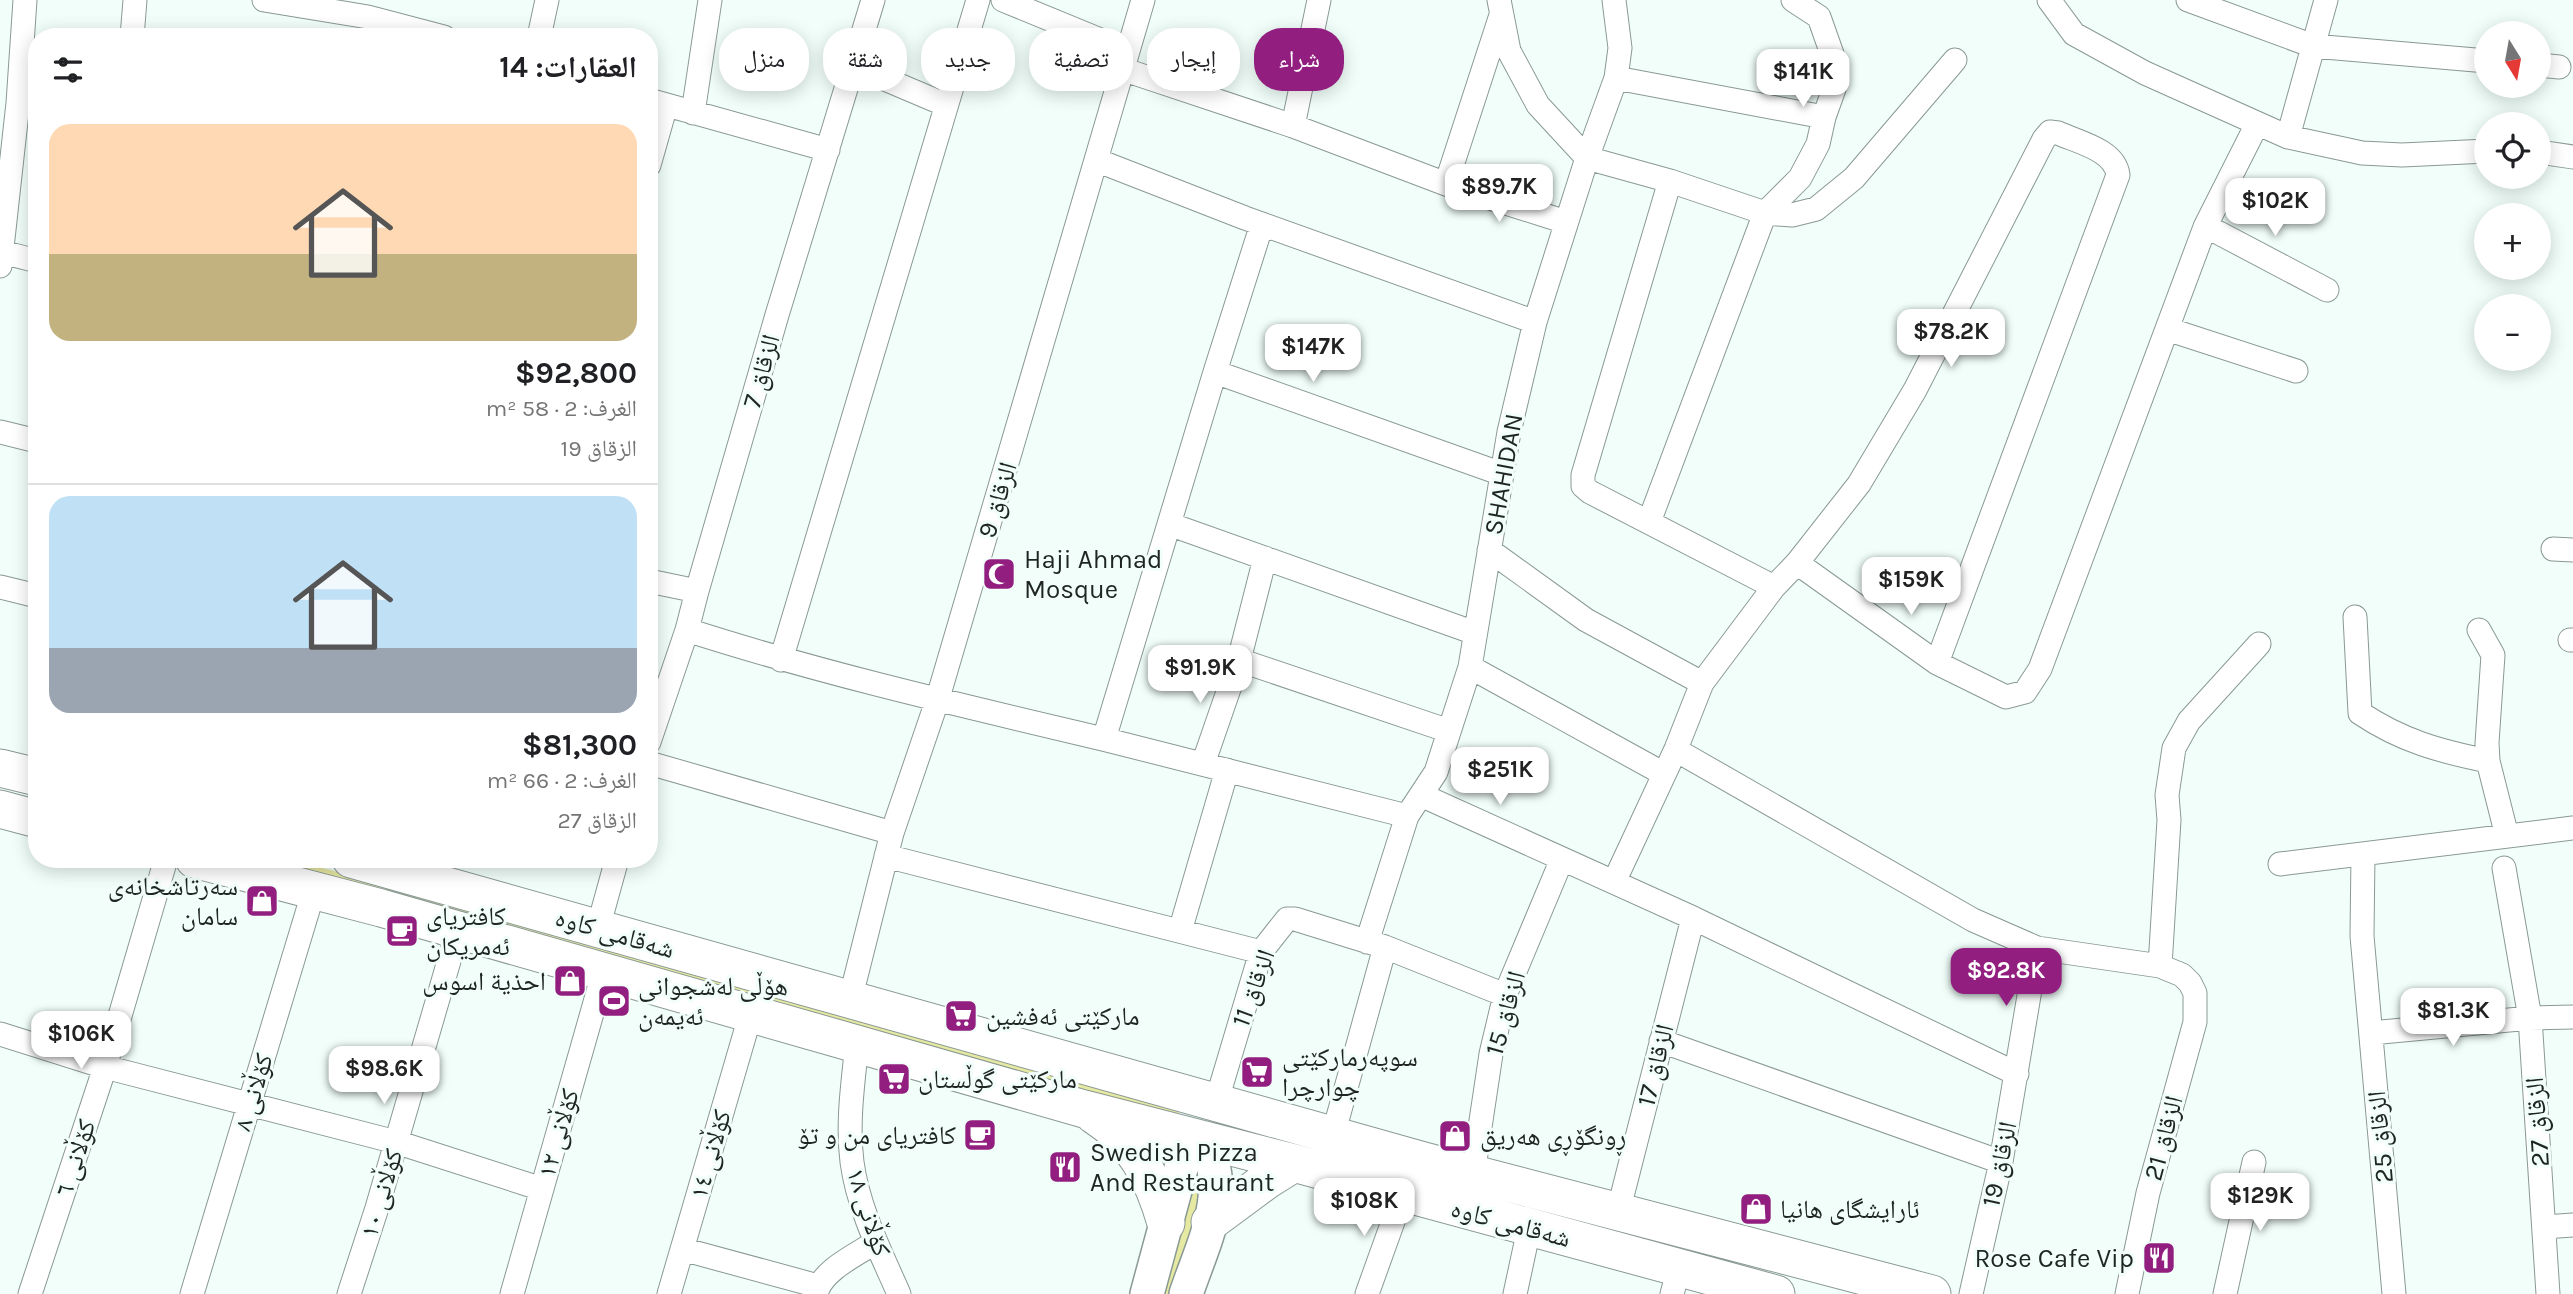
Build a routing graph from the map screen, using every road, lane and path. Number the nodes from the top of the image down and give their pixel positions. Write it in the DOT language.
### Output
graph roads {
  1 [pos="25,0"];
  2 [pos="135,0"];
  3 [pos="264,0"];
  4 [pos="547,0"];
  5 [pos="710,0"];
  6 [pos="873,0"];
  7 [pos="978,0"];
  8 [pos="1003,0"];
  9 [pos="1143,0"];
  10 [pos="1319,0"];
  11 [pos="1614,0"];
  12 [pos="1793,0"];
  13 [pos="2049,0"];
  14 [pos="2188,0"];
  15 [pos="2326,0"];
  16 [pos="1501,6"];
  17 [pos="133,28"];
  18 [pos="410,28"];
  19 [pos="541,28"];
  20 [pos="865,28"];
  21 [pos="1060,28"];
  22 [pos="1133,33"];
  23 [pos="2313,46"];
  24 [pos="1955,60"];
  25 [pos="2474,60"];
  26 [pos="1133,63"];
  27 [pos="1616,78"];
  28 [pos="907,88"];
  29 [pos="846,91"];
  30 [pos="1116,91"];
  31 [pos="658,102"];
  32 [pos="946,104"];
  33 [pos="27,105"];
  34 [pos="693,113"];
  35 [pos="1824,117"];
  36 [pos="2257,124"];
  37 [pos="1293,126"];
  38 [pos="2288,137"];
  39 [pos="828,150"];
  40 [pos="2474,152"];
  41 [pos="2551,154"];
  42 [pos="2573,157"];
  43 [pos="1587,158"];
  44 [pos="1096,160"];
  45 [pos="1670,181"];
  46 [pos="1446,184"];
  47 [pos="1765,213"];
  48 [pos="1566,222"];
  49 [pos="1262,224"];
  50 [pos="2205,227"];
  51 [pos="1,259"];
  52 [pos="28,260"];
  53 [pos="2327,290"];
  54 [pos="1535,322"];
  55 [pos="2167,329"];
  56 [pos="2296,370"];
  57 [pos="1216,372"];
  58 [pos="0,432"];
  59 [pos="28,439"];
  60 [pos="1502,474"];
  61 [pos="1649,522"];
  62 [pos="1169,524"];
  63 [pos="1489,550"];
  64 [pos="1265,558"];
  65 [pos="1797,564"];
  66 [pos="658,583"];
  67 [pos="0,587"];
  68 [pos="1774,587"];
  69 [pos="697,591"];
  70 [pos="28,594"];
  71 [pos="2356,617"];
  72 [pos="688,630"];
  73 [pos="2479,630"];
  74 [pos="1475,633"];
  75 [pos="2259,644"];
  76 [pos="780,660"];
  77 [pos="1239,660"];
  78 [pos="1937,663"];
  79 [pos="1470,667"];
  80 [pos="1702,683"];
  81 [pos="937,701"];
  82 [pos="658,717"];
  83 [pos="1449,731"];
  84 [pos="1104,740"];
  85 [pos="1676,750"];
  86 [pos="2488,761"];
  87 [pos="1203,764"];
  88 [pos="658,766"];
  89 [pos="0,768"];
  90 [pos="1227,770"];
  91 [pos="1664,774"];
  92 [pos="28,776"];
  93 [pos="1420,795"];
  94 [pos="0,809"];
  95 [pos="1407,816"];
  96 [pos="28,817"];
  97 [pos="2573,828"];
  98 [pos="892,834"];
  99 [pos="2507,836"];
  100 [pos="2363,854"];
  101 [pos="886,856"];
  102 [pos="1562,859"];
  103 [pos="2280,864"];
  104 [pos="163,868"];
  105 [pos="229,868"];
  106 [pos="383,868"];
  107 [pos="615,868"];
  108 [pos="2504,868"];
  109 [pos="1614,883"];
  110 [pos="314,890"];
  111 [pos="1693,918"];
  112 [pos="598,928"];
  113 [pos="458,930"];
  114 [pos="1180,931"];
  115 [pos="1376,945"];
  116 [pos="2037,948"];
  117 [pos="1262,952"];
  118 [pos="2160,966"];
  119 [pos="604,971"];
  120 [pos="1505,995"];
  121 [pos="850,1000"];
  122 [pos="751,1013"];
  123 [pos="2573,1017"];
  124 [pos="2530,1018"];
  125 [pos="2371,1033"];
  126 [pos="0,1034"];
  127 [pos="1661,1041"];
  128 [pos="857,1044"];
  129 [pos="106,1067"];
  130 [pos="2017,1074"];
  131 [pos="1216,1103"];
  132 [pos="250,1104"];
  133 [pos="1084,1110"];
  134 [pos="1333,1135"];
  135 [pos="1205,1141"];
  136 [pos="396,1142"];
  137 [pos="2001,1162"];
  138 [pos="2253,1162"];
  139 [pos="1294,1163"];
  140 [pos="1473,1174"];
  141 [pos="542,1189"];
  142 [pos="1400,1193"];
  143 [pos="1618,1212"];
  144 [pos="1210,1222"];
  145 [pos="1166,1223"];
  146 [pos="2573,1224"];
  147 [pos="2544,1227"];
  148 [pos="1529,1229"];
  149 [pos="876,1242"];
  150 [pos="682,1249"];
  151 [pos="1675,1281"];
  152 [pos="817,1290"];
  153 [pos="30,1294"];
  154 [pos="192,1294"];
  155 [pos="349,1294"];
  156 [pos="512,1294"];
  157 [pos="669,1294"];
  158 [pos="900,1294"];
  159 [pos="1147,1294"];
  160 [pos="1186,1294"];
  161 [pos="1367,1294"];
  162 [pos="1515,1294"];
  163 [pos="1776,1294"];
  164 [pos="1932,1294"];
  165 [pos="1971,1294"];
  166 [pos="2127,1294"];
  167 [pos="2225,1294"];
  168 [pos="2394,1294"];
  169 [pos="2547,1294"];
  1 -- 33 [label="street"];
  2 -- 17 [label="street"];
  3 -- 18 [label="street"];
  4 -- 19 [label="street"];
  5 -- 34 [label="street"];
  6 -- 20 [label="street, الزقاق 7"];
  7 -- 32 [label="street"];
  8 -- 21 [label="street"];
  9 -- 22 [label="street, الزقاق 9"];
  10 -- 37 [label="street"];
  11 -- 27 [label="street, SHAHIDAN"];
  12 -- 35 [label="street"];
  13 -- 36 [label="street"];
  14 -- 23 [label="street"];
  15 -- 23 [label="street"];
  16 -- 43 [label="street"];
  16 -- 46 [label="street"];
  23 -- 25 [label="street"];
  23 -- 38 [label="street"];
  24 -- 47 [label="street"];
  26 -- 37 [label="street"];
  27 -- 35 [label="street"];
  27 -- 43 [label="street, SHAHIDAN"];
  28 -- 32 [label="street"];
  29 -- 39 [label="street, الزقاق 7"];
  30 -- 44 [label="street, الزقاق 9"];
  31 -- 34 [label="street"];
  32 -- 76 [label="street"];
  33 -- 51 [label="street"];
  34 -- 39 [label="street"];
  35 -- 47 [label="street"];
  36 -- 38 [label="street"];
  36 -- 50 [label="street"];
  37 -- 46 [label="street"];
  38 -- 40 [label="street"];
  39 -- 69 [label="street, الزقاق 7"];
  41 -- 42 [label="street"];
  43 -- 45 [label="street"];
  43 -- 48 [label="street, SHAHIDAN"];
  44 -- 49 [label="street"];
  44 -- 81 [label="street, الزقاق 9"];
  45 -- 47 [label="street"];
  45 -- 61 [label="street"];
  46 -- 48 [label="street"];
  47 -- 61 [label="street"];
  48 -- 54 [label="street, SHAHIDAN"];
  49 -- 54 [label="street"];
  49 -- 57 [label="street"];
  50 -- 53 [label="street"];
  50 -- 55 [label="street"];
  51 -- 52 [label="street"];
  54 -- 60 [label="street, SHAHIDAN"];
  55 -- 56 [label="street"];
  55 -- 78 [label="street"];
  57 -- 60 [label="street"];
  57 -- 62 [label="street"];
  58 -- 59 [label="street"];
  60 -- 63 [label="street, SHAHIDAN"];
  61 -- 68 [label="street"];
  62 -- 64 [label="street"];
  62 -- 84 [label="street"];
  63 -- 74 [label="street, SHAHIDAN"];
  63 -- 80 [label="street"];
  64 -- 74 [label="street"];
  64 -- 77 [label="street"];
  65 -- 68 [label="street"];
  65 -- 78 [label="street"];
  65 -- 78 [label="street"];
  66 -- 69 [label="street"];
  67 -- 70 [label="street"];
  68 -- 80 [label="street"];
  69 -- 72 [label="street, الزقاق 7"];
  71 -- 86 [label="street"];
  72 -- 76 [label="street"];
  72 -- 82 [label="street, الزقاق 7"];
  73 -- 86 [label="street"];
  74 -- 79 [label="street, SHAHIDAN"];
  75 -- 118 [label="street"];
  76 -- 81 [label="street"];
  77 -- 83 [label="street"];
  77 -- 87 [label="street"];
  79 -- 83 [label="street, SHAHIDAN"];
  79 -- 91 [label="street"];
  80 -- 85 [label="street"];
  81 -- 84 [label="street"];
  81 -- 98 [label="street, الزقاق 9"];
  83 -- 93 [label="street, SHAHIDAN"];
  84 -- 87 [label="street"];
  85 -- 91 [label="street"];
  85 -- 116 [label="street"];
  86 -- 99 [label="street"];
  87 -- 90 [label="street"];
  88 -- 98 [label="street"];
  89 -- 92 [label="main road"];
  90 -- 95 [label="street"];
  90 -- 114 [label="street"];
  91 -- 109 [label="street"];
  93 -- 95 [label="street, SHAHIDAN"];
  93 -- 102 [label="street"];
  94 -- 96 [label="main road"];
  95 -- 115 [label="street, SHAHIDAN"];
  97 -- 99 [label="street"];
  98 -- 101 [label="street, الزقاق 9"];
  99 -- 100 [label="street"];
  100 -- 103 [label="street"];
  100 -- 125 [label="street, الزقاق 25"];
  101 -- 114 [label="street"];
  101 -- 121 [label="street, الزقاق 9"];
  102 -- 109 [label="street"];
  102 -- 120 [label="street, الزقاق 15"];
  104 -- 129 [label="street, کۆڵانی ٦"];
  105 -- 110 [label="main road, شەقامی کاوە"];
  106 -- 112 [label="main road, شەقامی کاوە"];
  107 -- 112 [label="street"];
  108 -- 124 [label="street, الزقاق 27"];
  109 -- 111 [label="street"];
  110 -- 113 [label="main road, شەقامی کاوە"];
  110 -- 132 [label="street, کۆڵانی ٨"];
  111 -- 127 [label="street, الزقاق 17"];
  111 -- 130 [label="street"];
  112 -- 121 [label="main road, شەقامی کاوە"];
  113 -- 119 [label="main road, شەقامی کاوە"];
  113 -- 136 [label="street, کۆڵانی ١٠"];
  114 -- 117 [label="street"];
  115 -- 117 [label="street, الزقاق 11"];
  115 -- 120 [label="street"];
  115 -- 134 [label="street, SHAHIDAN"];
  116 -- 118 [label="street"];
  116 -- 130 [label="street, الزقاق 19"];
  117 -- 131 [label="street, الزقاق 11"];
  118 -- 166 [label="street, الزقاق 21"];
  119 -- 122 [label="main road, شەقامی کاوە"];
  119 -- 141 [label="street, کۆڵانی ١٢"];
  120 -- 140 [label="street, الزقاق 15"];
  121 -- 131 [label="main road, شەقامی کاوە"];
  122 -- 128 [label="main road, شەقامی کاوە"];
  122 -- 150 [label="street, کۆڵانی ١٤"];
  123 -- 124 [label="street"];
  124 -- 125 [label="street"];
  124 -- 147 [label="street, الزقاق 27"];
  125 -- 168 [label="street, الزقاق 25"];
  126 -- 129 [label="street"];
  127 -- 137 [label="street"];
  127 -- 143 [label="street, الزقاق 17"];
  128 -- 133 [label="main road, شەقامی کاوە"];
  128 -- 149 [label="street, کۆڵانی ١٨"];
  129 -- 132 [label="street"];
  129 -- 153 [label="street, کۆڵانی ٦"];
  130 -- 137 [label="street, الزقاق 19"];
  131 -- 134 [label="main road, شەقامی کاوە"];
  131 -- 135 [label="main road"];
  132 -- 136 [label="street"];
  132 -- 154 [label="street, کۆڵانی ٨"];
  133 -- 135 [label="main road, شەقامی کاوە"];
  133 -- 145 [label="main road"];
  134 -- 140 [label="main road, شەقامی کاوە"];
  135 -- 139 [label="main road, شەقامی کاوە"];
  135 -- 144 [label="main road"];
  135 -- 145 [label="main road"];
  136 -- 141 [label="street"];
  136 -- 155 [label="street, کۆڵانی ١٠"];
  137 -- 165 [label="street, الزقاق 19"];
  138 -- 167 [label="street"];
  139 -- 142 [label="main road, شەقامی کاوە"];
  139 -- 144 [label="main road"];
  140 -- 143 [label="main road, شەقامی کاوە"];
  141 -- 156 [label="street, کۆڵانی ١٢"];
  142 -- 148 [label="main road, شەقامی کاوە"];
  142 -- 161 [label="street"];
  143 -- 164 [label="main road, شەقامی کاوە"];
  144 -- 160 [label="main road"];
  145 -- 159 [label="main road"];
  146 -- 147 [label="street"];
  147 -- 169 [label="street, الزقاق 27"];
  148 -- 151 [label="main road, شەقامی کاوە"];
  148 -- 162 [label="street"];
  149 -- 152 [label="street"];
  149 -- 158 [label="street, کۆڵانی ١٨"];
  150 -- 152 [label="street"];
  150 -- 157 [label="street, کۆڵانی ١٤"];
  151 -- 163 [label="main road, شەقامی کاوە"];
}
